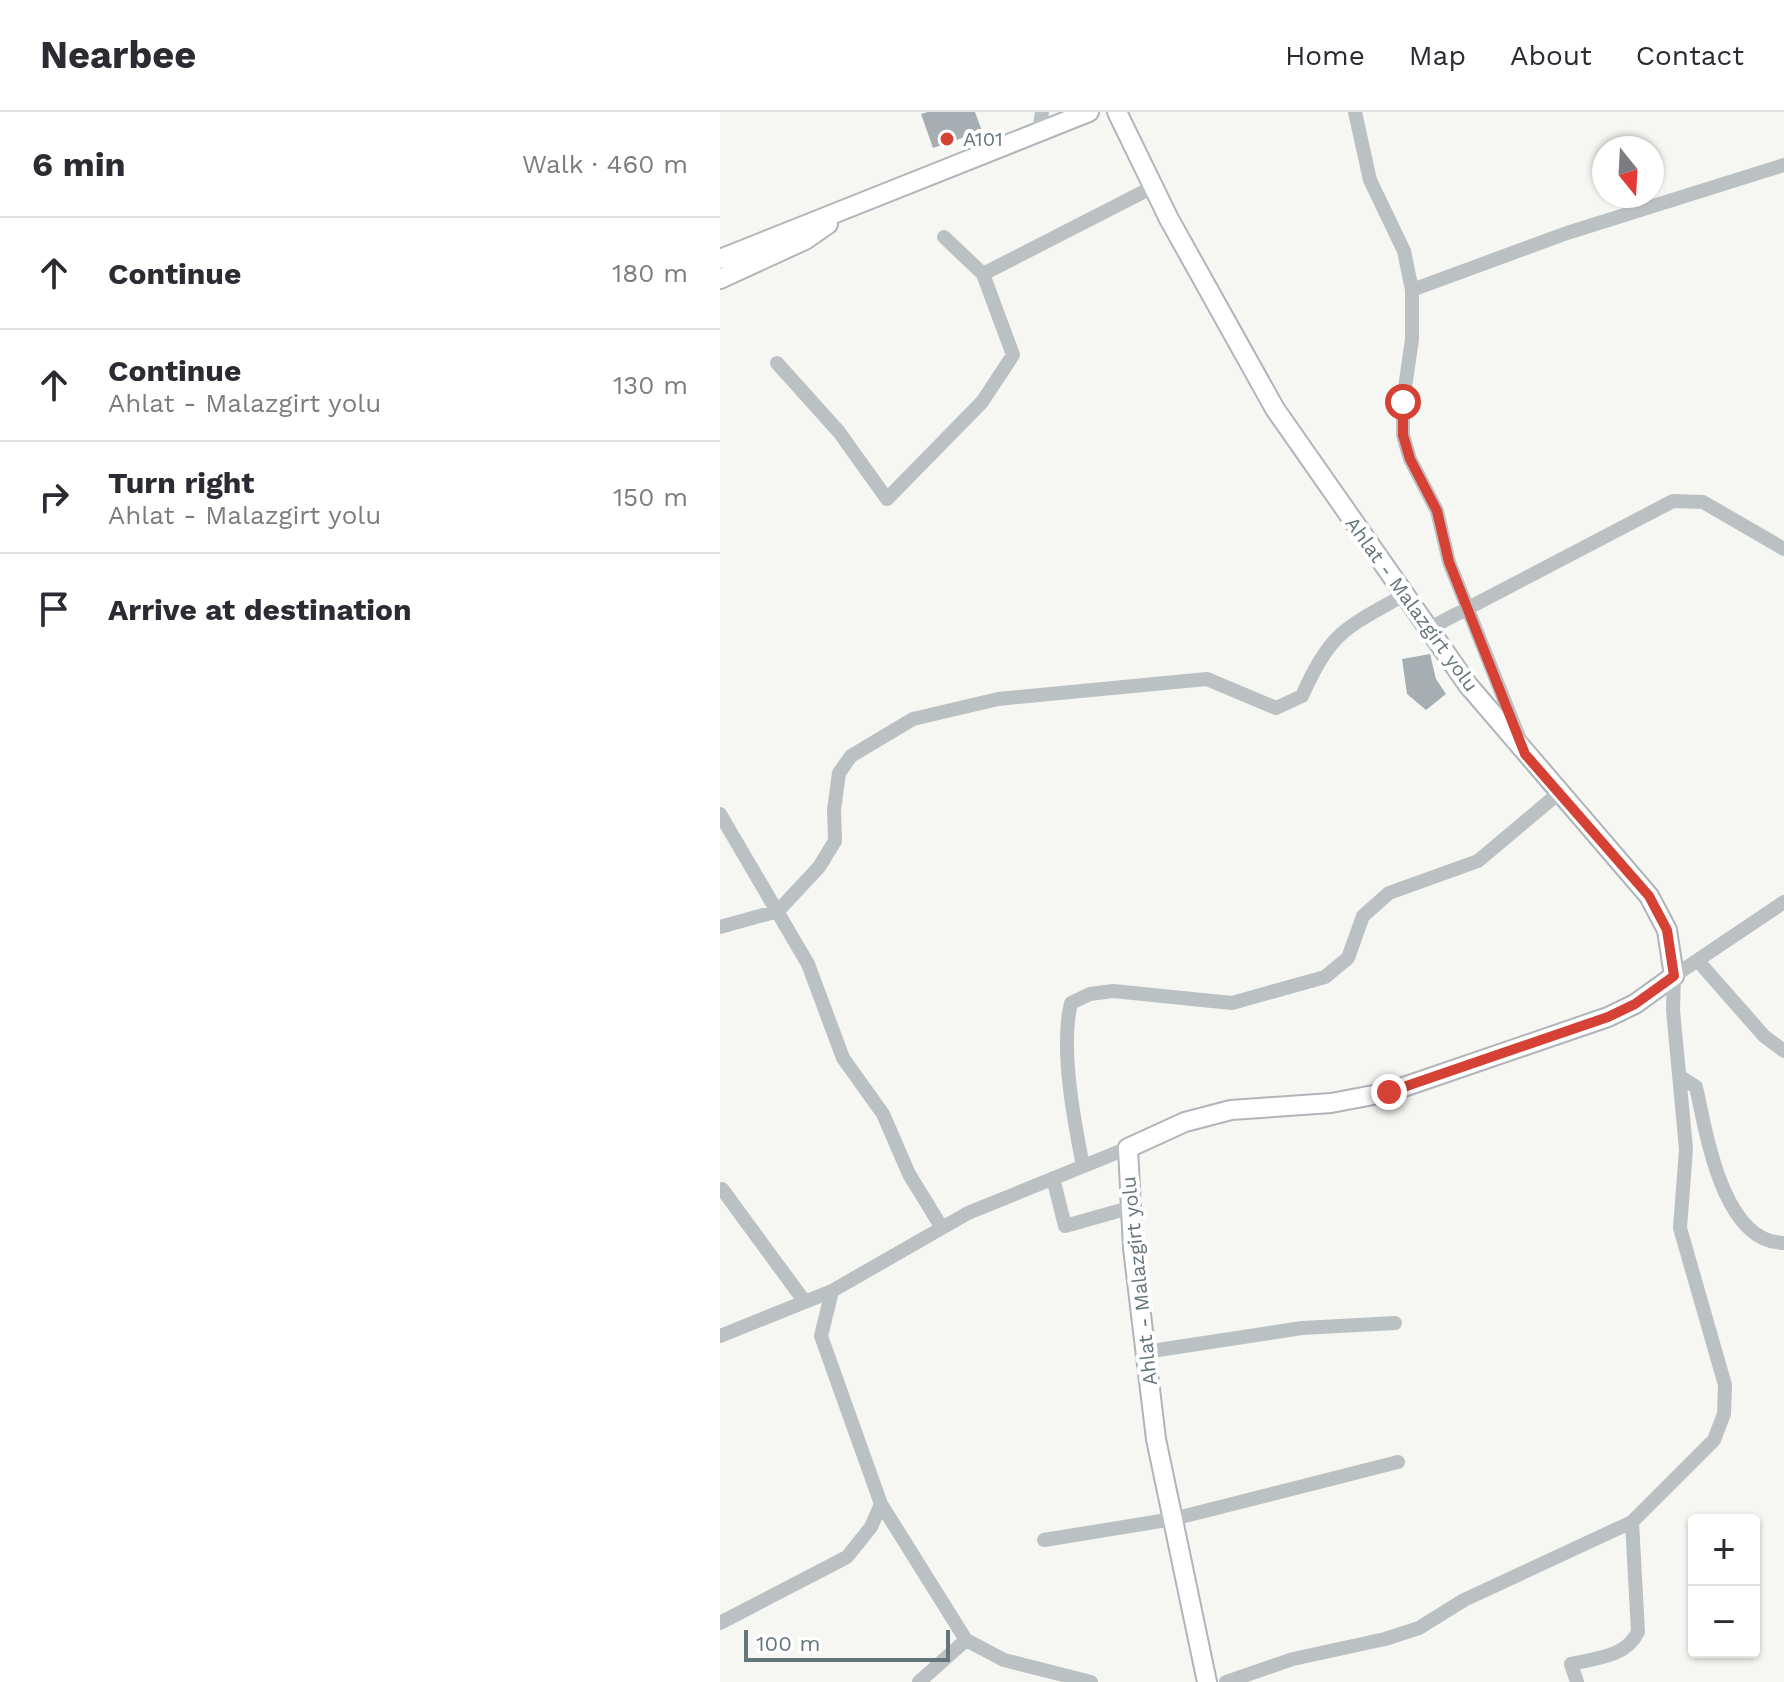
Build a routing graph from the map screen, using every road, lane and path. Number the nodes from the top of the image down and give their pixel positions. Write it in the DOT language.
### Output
graph roads {
  1 [pos="1042,112"];
  2 [pos="1089,112"];
  3 [pos="1117,112"];
  4 [pos="1355,112"];
  5 [pos="1039,132"];
  6 [pos="1784,165"];
  7 [pos="1153,187"];
  8 [pos="944,237"];
  9 [pos="722,271"];
  10 [pos="983,274"];
  11 [pos="1412,290"];
  12 [pos="777,363"];
  13 [pos="1784,549"];
  14 [pos="1404,595"];
  15 [pos="1468,606"];
  16 [pos="1428,629"];
  17 [pos="1525,754"];
  18 [pos="1560,792"];
  19 [pos="720,814"];
  20 [pos="1784,902"];
  21 [pos="778,911"];
  22 [pos="720,927"];
  23 [pos="1699,962"];
  24 [pos="1674,976"];
  25 [pos="1784,1051"];
  26 [pos="1679,1076"];
  27 [pos="1128,1148"];
  28 [pos="1083,1166"];
  29 [pos="1053,1178"];
  30 [pos="722,1189"];
  31 [pos="1129,1208"];
  32 [pos="942,1228"];
  33 [pos="1784,1243"];
  34 [pos="832,1291"];
  35 [pos="805,1302"];
  36 [pos="1395,1323"];
  37 [pos="720,1336"];
  38 [pos="1145,1352"];
  39 [pos="1398,1462"];
  40 [pos="881,1504"];
  41 [pos="1173,1519"];
  42 [pos="1632,1522"];
  43 [pos="1044,1540"];
  44 [pos="720,1623"];
  45 [pos="966,1640"];
  46 [pos="919,1682"];
  47 [pos="1091,1682"];
  48 [pos="1207,1682"];
  49 [pos="1226,1682"];
  50 [pos="1577,1682"];
  1 -- 5 [label="street"];
  2 -- 5 [label="main road"];
  3 -- 7 [label="main road, Ahlat - Malazgirt yolu"];
  4 -- 11 [label="street"];
  5 -- 9 [label="main road"];
  6 -- 11 [label="street"];
  7 -- 10 [label="street"];
  7 -- 14 [label="main road, Ahlat - Malazgirt yolu"];
  8 -- 10 [label="street"];
  10 -- 12 [label="street"];
  11 -- 15 [label="street"];
  13 -- 15 [label="street"];
  14 -- 16 [label="main road, Ahlat - Malazgirt yolu"];
  14 -- 21 [label="street"];
  15 -- 16 [label="street"];
  15 -- 17 [label="street"];
  16 -- 17 [label="main road, Ahlat - Malazgirt yolu"];
  17 -- 18 [label="main road, Ahlat - Malazgirt yolu"];
  18 -- 24 [label="main road, Ahlat - Malazgirt yolu"];
  18 -- 28 [label="street"];
  19 -- 21 [label="street"];
  20 -- 23 [label="street"];
  21 -- 22 [label="street"];
  21 -- 32 [label="street"];
  23 -- 24 [label="street"];
  23 -- 25 [label="street"];
  24 -- 26 [label="street"];
  24 -- 27 [label="main road, Ahlat - Malazgirt yolu"];
  26 -- 33 [label="street"];
  26 -- 42 [label="street"];
  27 -- 28 [label="street"];
  27 -- 31 [label="main road, Ahlat - Malazgirt yolu"];
  28 -- 29 [label="street"];
  29 -- 31 [label="street"];
  29 -- 32 [label="street"];
  30 -- 35 [label="street"];
  31 -- 38 [label="main road, Ahlat - Malazgirt yolu"];
  32 -- 34 [label="street"];
  34 -- 35 [label="street"];
  34 -- 40 [label="street"];
  35 -- 37 [label="street"];
  36 -- 38 [label="street"];
  38 -- 41 [label="main road, Ahlat - Malazgirt yolu"];
  39 -- 41 [label="street"];
  40 -- 44 [label="street"];
  40 -- 45 [label="street"];
  41 -- 43 [label="street"];
  41 -- 48 [label="main road, Ahlat - Malazgirt yolu"];
  42 -- 49 [label="street"];
  42 -- 50 [label="street"];
  45 -- 46 [label="street"];
  45 -- 47 [label="street"];
}
